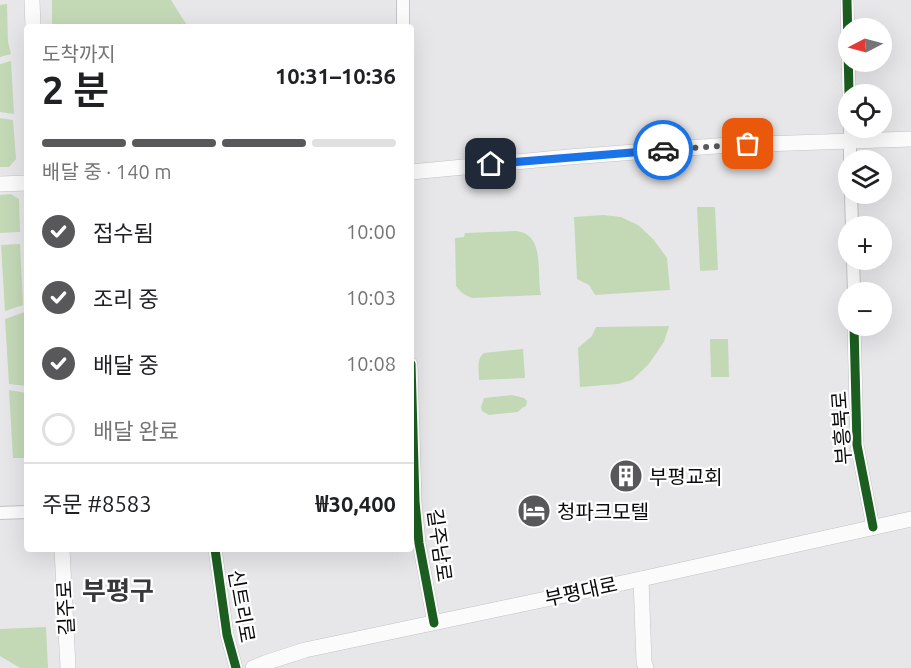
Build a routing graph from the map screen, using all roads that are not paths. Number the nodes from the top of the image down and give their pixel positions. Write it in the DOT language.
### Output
graph roads {
  1 [pos="32,0"];
  2 [pos="403,0"];
  3 [pos="847,0"];
  4 [pos="33,24"];
  5 [pos="403,24"];
  6 [pos="849,84"];
  7 [pos="838,135"];
  8 [pos="892,137"];
  9 [pos="911,139"];
  10 [pos="414,172"];
  11 [pos="24,183"];
  12 [pos="0,184"];
  13 [pos="854,336"];
  14 [pos="414,468"];
  15 [pos="24,512"];
  16 [pos="0,513"];
  17 [pos="911,519"];
  18 [pos="873,527"];
  19 [pos="62,552"];
  20 [pos="214,552"];
  21 [pos="640,579"];
  22 [pos="434,623"];
  23 [pos="68,668"];
  24 [pos="236,668"];
  25 [pos="253,668"];
  26 [pos="646,668"];
  1 -- 4 [label="main road"];
  2 -- 5 [label="street"];
  3 -- 6 [label="street"];
  7 -- 10 [label="main road"];
  8 -- 9 [label="main road"];
  11 -- 12 [label="main road"];
  13 -- 18 [label="street, 부흥북로"];
  14 -- 22 [label="street, 길주남로"];
  15 -- 16 [label="street"];
  17 -- 18 [label="main road, 부평대로"];
  18 -- 21 [label="main road, 부평대로"];
  19 -- 23 [label="main road, 길주로"];
  20 -- 24 [label="street, 신트리로"];
  21 -- 22 [label="main road, 부평대로"];
  21 -- 26 [label="main road"];
  22 -- 25 [label="main road, 부평대로"];
}
